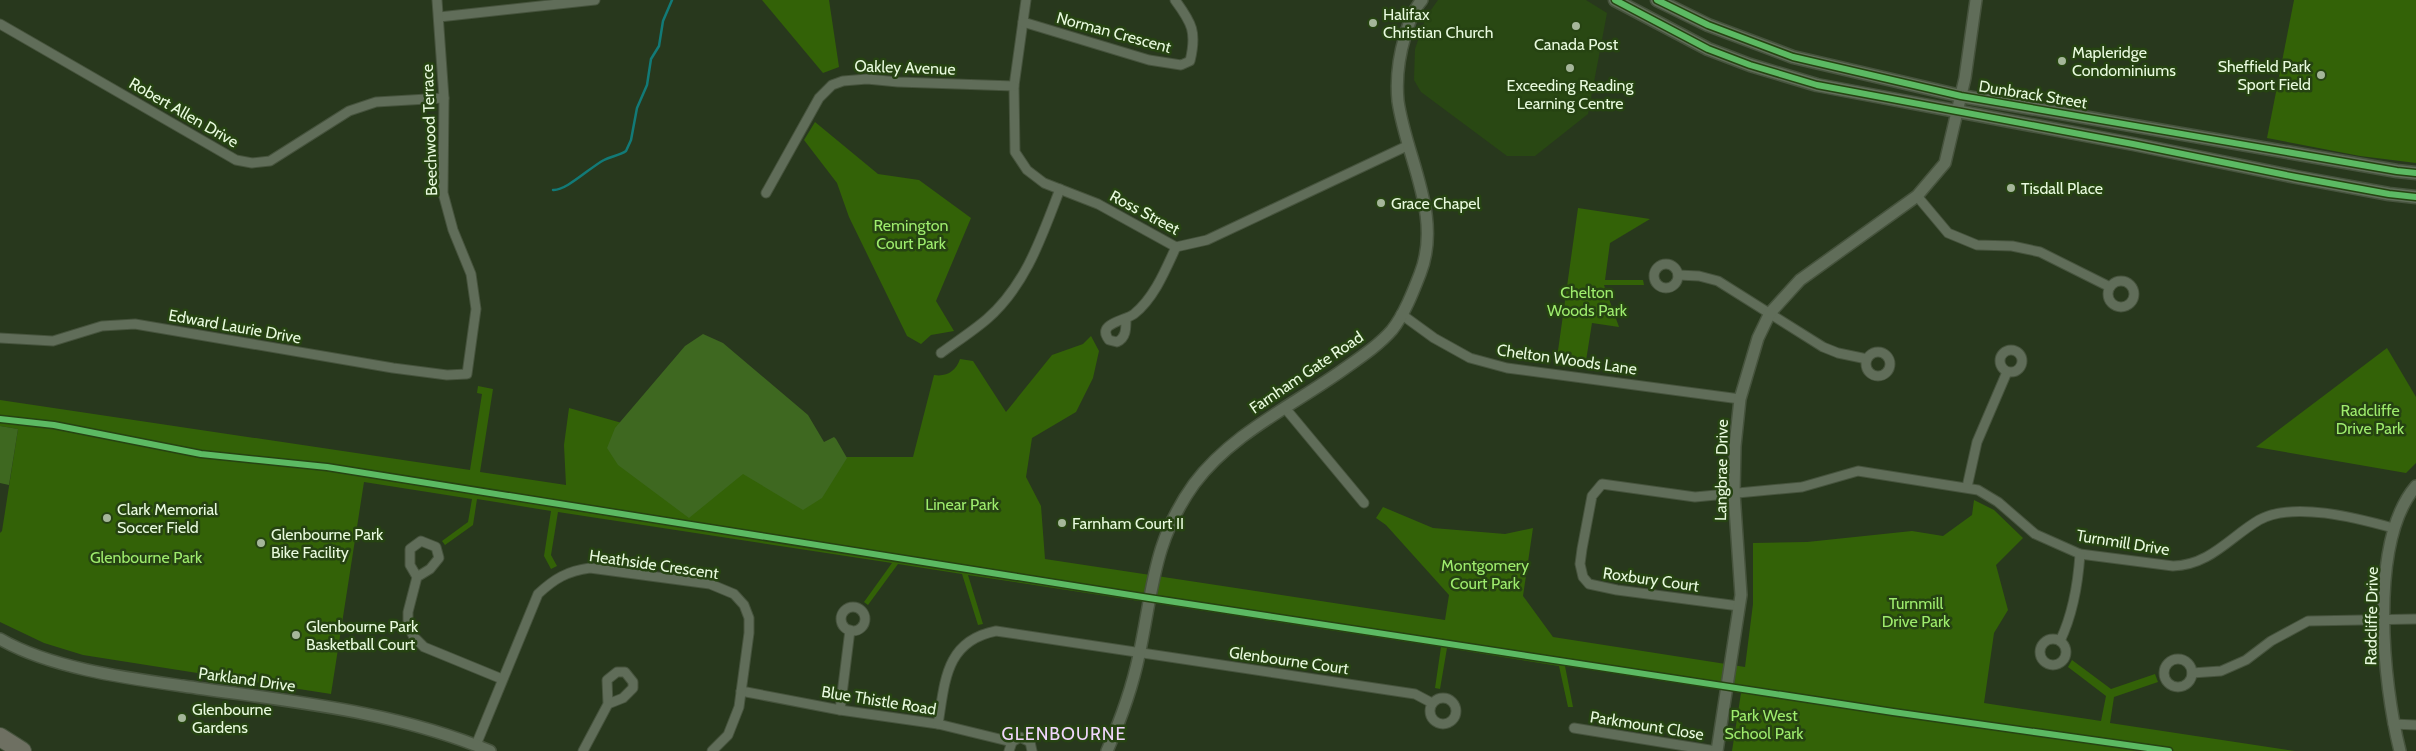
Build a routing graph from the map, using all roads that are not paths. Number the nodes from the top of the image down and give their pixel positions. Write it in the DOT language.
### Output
graph roads {
  1 [pos="437,0"];
  2 [pos="595,0"];
  3 [pos="1026,0"];
  4 [pos="1175,0"];
  5 [pos="1422,0"];
  6 [pos="1616,0"];
  7 [pos="1656,0"];
  8 [pos="1976,0"];
  9 [pos="439,17"];
  10 [pos="1023,22"];
  11 [pos="0,24"];
  12 [pos="1014,86"];
  13 [pos="1961,96"];
  14 [pos="444,98"];
  15 [pos="1958,111"];
  16 [pos="1410,145"];
  17 [pos="2416,173"];
  18 [pos="1060,189"];
  19 [pos="766,193"];
  20 [pos="1917,196"];
  21 [pos="2416,196"];
  22 [pos="1176,248"];
  23 [pos="1678,275"];
  24 [pos="2110,287"];
  25 [pos="1770,313"];
  26 [pos="1401,314"];
  27 [pos="1126,319"];
  28 [pos="0,338"];
  29 [pos="941,353"];
  30 [pos="1868,358"];
  31 [pos="2007,372"];
  32 [pos="467,374"];
  33 [pos="1740,399"];
  34 [pos="1285,408"];
  35 [pos="2416,486"];
  36 [pos="1967,488"];
  37 [pos="1734,493"];
  38 [pos="1364,504"];
  39 [pos="2393,528"];
  40 [pos="2080,554"];
  41 [pos="417,577"];
  42 [pos="1739,606"];
  43 [pos="2416,619"];
  44 [pos="2384,620"];
  45 [pos="850,630"];
  46 [pos="0,639"];
  47 [pos="2060,641"];
  48 [pos="1140,654"];
  49 [pos="2192,673"];
  50 [pos="502,679"];
  51 [pos="741,691"];
  52 [pos="1432,703"];
  53 [pos="608,704"];
  54 [pos="840,710"];
  55 [pos="938,724"];
  56 [pos="2393,724"];
  57 [pos="2416,725"];
  58 [pos="1574,728"];
  59 [pos="0,737"];
  60 [pos="476,745"];
  61 [pos="1010,746"];
  62 [pos="22,751"];
  63 [pos="490,751"];
  64 [pos="583,751"];
  65 [pos="712,751"];
  66 [pos="1032,751"];
  67 [pos="1107,751"];
  68 [pos="1716,751"];
  69 [pos="2400,751"];
  1 -- 9 [label="street, Beechwood Terrace"];
  2 -- 9 [label="street"];
  3 -- 10 [label="street, Ross Street"];
  4 -- 10 [label="street, Norman Crescent"];
  5 -- 16 [label="street, Farnham Gate Road"];
  6 -- 15 [label="main road, Dunbrack Street"];
  7 -- 13 [label="main road, Dunbrack Street"];
  8 -- 13 [label="street, Langbrae Drive"];
  9 -- 14 [label="street, Beechwood Terrace"];
  10 -- 12 [label="street, Ross Street"];
  11 -- 14 [label="street, Robert Allen Drive"];
  12 -- 18 [label="street, Ross Street"];
  12 -- 19 [label="street, Oakley Avenue"];
  13 -- 15 [label="street, Langbrae Drive"];
  13 -- 17 [label="main road, Dunbrack Street"];
  14 -- 32 [label="street, Beechwood Terrace"];
  15 -- 20 [label="street, Langbrae Drive"];
  15 -- 21 [label="main road, Dunbrack Street"];
  16 -- 22 [label="street, Ross Street"];
  16 -- 26 [label="street, Farnham Gate Road"];
  18 -- 22 [label="street, Ross Street"];
  18 -- 29 [label="street"];
  20 -- 24 [label="street"];
  20 -- 25 [label="street, Langbrae Drive"];
  22 -- 27 [label="street"];
  23 -- 25 [label="street"];
  25 -- 30 [label="street"];
  25 -- 33 [label="street, Langbrae Drive"];
  26 -- 33 [label="street, Chelton Woods Lane"];
  26 -- 34 [label="street, Farnham Gate Road"];
  28 -- 32 [label="street, Edward Laurie Drive"];
  31 -- 36 [label="street"];
  33 -- 37 [label="street, Langbrae Drive"];
  34 -- 38 [label="street"];
  34 -- 48 [label="street, Farnham Gate Road"];
  35 -- 39 [label="street, Radcliffe Drive"];
  36 -- 37 [label="street, Turnmill Drive"];
  36 -- 40 [label="street, Turnmill Drive"];
  37 -- 42 [label="street, Langbrae Drive"];
  37 -- 42 [label="street, Roxbury Court"];
  39 -- 40 [label="street, Turnmill Drive"];
  39 -- 44 [label="street, Radcliffe Drive"];
  40 -- 47 [label="street"];
  41 -- 50 [label="street"];
  42 -- 68 [label="street, Langbrae Drive"];
  43 -- 44 [label="street"];
  44 -- 49 [label="street"];
  44 -- 56 [label="street, Radcliffe Drive"];
  45 -- 54 [label="street"];
  46 -- 60 [label="street, Parkland Drive"];
  48 -- 52 [label="street, Glenbourne Court"];
  48 -- 55 [label="street, Glenbourne Court"];
  48 -- 67 [label="street, Farnham Gate Road"];
  50 -- 51 [label="street, Heathside Crescent"];
  50 -- 60 [label="street, Heathside Crescent"];
  51 -- 54 [label="street, Blue Thistle Road"];
  51 -- 65 [label="street, Heathside Crescent"];
  53 -- 64 [label="street"];
  54 -- 55 [label="street, Blue Thistle Road"];
  55 -- 61 [label="street, Blue Thistle Road"];
  56 -- 57 [label="street"];
  56 -- 69 [label="street, Radcliffe Drive"];
  58 -- 68 [label="street, Parkmount Close"];
  59 -- 62 [label="highway"];
  60 -- 63 [label="street, Parkland Drive"];
  61 -- 66 [label="street, Blue Thistle Road"];
}
